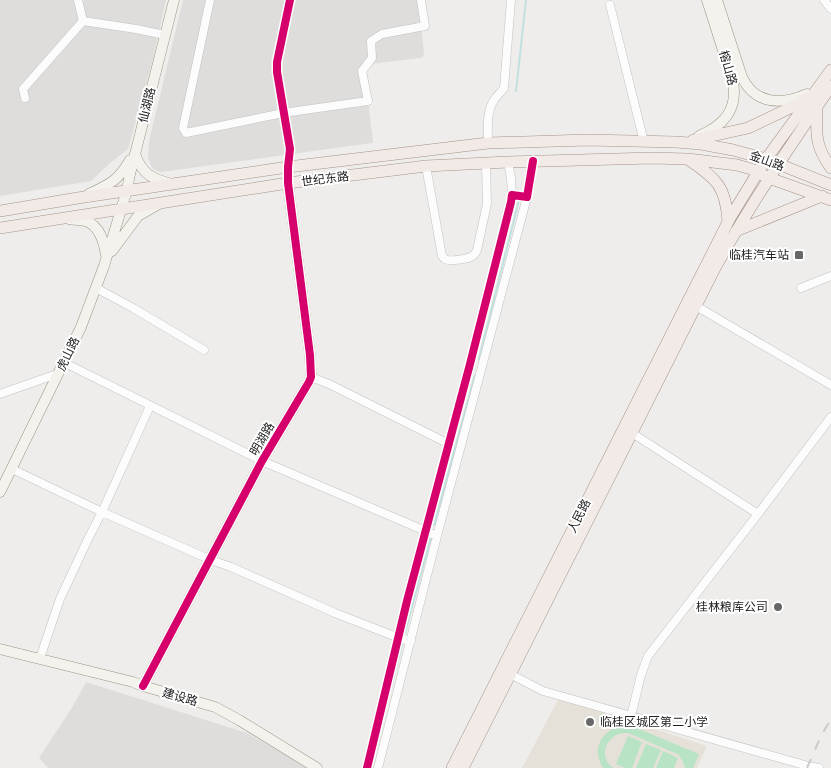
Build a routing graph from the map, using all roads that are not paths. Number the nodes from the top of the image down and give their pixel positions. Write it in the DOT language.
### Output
graph roads {
  1 [pos="78,0"];
  2 [pos="174,0"];
  3 [pos="210,0"];
  4 [pos="290,0"];
  5 [pos="421,0"];
  6 [pos="511,0"];
  7 [pos="707,0"];
  8 [pos="717,0"];
  9 [pos="824,0"];
  10 [pos="610,5"];
  11 [pos="831,9"];
  12 [pos="83,21"];
  13 [pos="165,35"];
  14 [pos="831,70"];
  15 [pos="831,86"];
  16 [pos="817,90"];
  17 [pos="25,98"];
  18 [pos="817,106"];
  19 [pos="283,113"];
  20 [pos="644,142"];
  21 [pos="683,142"];
  22 [pos="488,143"];
  23 [pos="135,153"];
  24 [pos="688,159"];
  25 [pos="766,159"];
  26 [pos="533,161"];
  27 [pos="508,162"];
  28 [pos="486,163"];
  29 [pos="778,165"];
  30 [pos="426,166"];
  31 [pos="288,167"];
  32 [pos="831,168"];
  33 [pos="759,172"];
  34 [pos="770,178"];
  35 [pos="288,183"];
  36 [pos="172,184"];
  37 [pos="831,185"];
  38 [pos="127,190"];
  39 [pos="512,194"];
  40 [pos="84,196"];
  41 [pos="527,198"];
  42 [pos="826,198"];
  43 [pos="162,203"];
  44 [pos="121,210"];
  45 [pos="0,211"];
  46 [pos="66,218"];
  47 [pos="732,226"];
  48 [pos="0,228"];
  49 [pos="107,258"];
  50 [pos="711,266"];
  51 [pos="831,276"];
  52 [pos="96,288"];
  53 [pos="801,288"];
  54 [pos="696,306"];
  55 [pos="204,350"];
  56 [pos="63,362"];
  57 [pos="470,364"];
  58 [pos="483,367"];
  59 [pos="57,374"];
  60 [pos="311,377"];
  61 [pos="831,385"];
  62 [pos="0,394"];
  63 [pos="150,406"];
  64 [pos="831,416"];
  65 [pos="632,433"];
  66 [pos="449,444"];
  67 [pos="262,461"];
  68 [pos="12,469"];
  69 [pos="0,492"];
  70 [pos="102,512"];
  71 [pos="758,514"];
  72 [pos="426,531"];
  73 [pos="437,536"];
  74 [pos="211,560"];
  75 [pos="399,638"];
  76 [pos="411,641"];
  77 [pos="0,649"];
  78 [pos="40,658"];
  79 [pos="510,674"];
  80 [pos="143,686"];
  81 [pos="631,716"];
  82 [pos="317,768"];
  83 [pos="367,768"];
  84 [pos="378,768"];
  85 [pos="452,768"];
  86 [pos="463,768"];
  87 [pos="819,768"];
  1 -- 12 [label="street"];
  2 -- 13 [label="street, 仙湖路"];
  3 -- 19 [label="street"];
  4 -- 19 [label="street"];
  5 -- 19 [label="street"];
  6 -- 22 [label="street"];
  7 -- 21 [label="street, 榕山路"];
  8 -- 16 [label="street, 榕山路"];
  9 -- 11 [label="street"];
  10 -- 20 [label="street"];
  12 -- 13 [label="street"];
  12 -- 17 [label="street"];
  13 -- 23 [label="street, 仙湖路"];
  14 -- 16 [label="main road"];
  15 -- 18 [label="main road"];
  16 -- 21 [label="main road"];
  16 -- 25 [label="main road"];
  18 -- 29 [label="main road"];
  18 -- 32 [label="main road"];
  19 -- 31 [label="street"];
  20 -- 21 [label="main road, 世纪东路"];
  20 -- 22 [label="main road, 世纪东路"];
  21 -- 25 [label="main road, 金山路"];
  22 -- 31 [label="main road, 世纪东路"];
  23 -- 36 [label="street"];
  23 -- 38 [label="street, 仙湖路"];
  23 -- 40 [label="street"];
  24 -- 26 [label="main road, 世纪东路"];
  24 -- 33 [label="main road, 金山路"];
  24 -- 47 [label="main road"];
  25 -- 29 [label="main road, 金山路"];
  25 -- 33 [label="main road"];
  26 -- 27 [label="main road, 世纪东路"];
  26 -- 41 [label="street"];
  27 -- 28 [label="main road, 世纪东路"];
  27 -- 39 [label="street"];
  28 -- 30 [label="main road, 世纪东路"];
  28 -- 30 [label="street"];
  29 -- 34 [label="main road"];
  29 -- 37 [label="main road, 金山路"];
  30 -- 35 [label="main road, 世纪东路"];
  31 -- 35 [label="street"];
  31 -- 36 [label="main road, 世纪东路"];
  33 -- 34 [label="main road, 金山路"];
  33 -- 47 [label="main road"];
  34 -- 42 [label="main road, 金山路"];
  34 -- 47 [label="main road"];
  35 -- 43 [label="main road, 世纪东路"];
  35 -- 60 [label="street"];
  36 -- 38 [label="main road, 世纪东路"];
  38 -- 40 [label="main road, 世纪东路"];
  38 -- 44 [label="street, 仙湖路"];
  39 -- 41 [label="street"];
  39 -- 57 [label="street"];
  40 -- 45 [label="main road, 世纪东路"];
  41 -- 58 [label="street"];
  42 -- 47 [label="main road"];
  43 -- 44 [label="main road, 世纪东路"];
  43 -- 49 [label="street"];
  44 -- 46 [label="main road, 世纪东路"];
  44 -- 49 [label="street, 虎山路"];
  46 -- 48 [label="main road, 世纪东路"];
  46 -- 49 [label="street"];
  47 -- 50 [label="main road"];
  49 -- 52 [label="street, 虎山路"];
  50 -- 54 [label="main road, 人民路"];
  50 -- 85 [label="main road, 人民路"];
  51 -- 53 [label="street"];
  52 -- 55 [label="street"];
  52 -- 56 [label="street, 虎山路"];
  54 -- 61 [label="street"];
  54 -- 65 [label="main road, 人民路"];
  56 -- 59 [label="street, 虎山路"];
  56 -- 63 [label="street"];
  57 -- 58 [label="street"];
  57 -- 66 [label="street"];
  58 -- 73 [label="street"];
  59 -- 62 [label="street"];
  59 -- 68 [label="street, 虎山路"];
  60 -- 66 [label="street"];
  60 -- 67 [label="street, 明湖路"];
  63 -- 67 [label="street"];
  63 -- 70 [label="street"];
  64 -- 71 [label="street"];
  65 -- 71 [label="street"];
  65 -- 79 [label="main road, 人民路"];
  66 -- 72 [label="street"];
  67 -- 72 [label="street"];
  67 -- 74 [label="street, 明湖路"];
  68 -- 69 [label="street, 虎山路"];
  68 -- 70 [label="street"];
  70 -- 74 [label="street"];
  70 -- 78 [label="street"];
  71 -- 81 [label="street"];
  72 -- 73 [label="street"];
  72 -- 75 [label="street"];
  73 -- 76 [label="street"];
  74 -- 75 [label="street"];
  74 -- 80 [label="street, 明湖路"];
  75 -- 76 [label="street"];
  75 -- 83 [label="street"];
  76 -- 84 [label="street"];
  77 -- 78 [label="street, 建设路"];
  78 -- 80 [label="street, 建设路"];
  79 -- 81 [label="street"];
  79 -- 86 [label="main road, 人民路"];
  80 -- 82 [label="street, 建设路"];
  81 -- 87 [label="street"];
}
